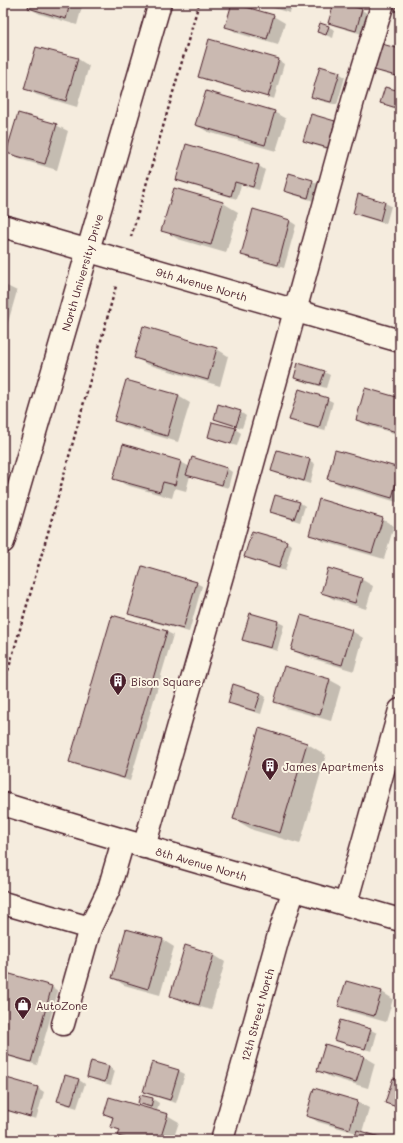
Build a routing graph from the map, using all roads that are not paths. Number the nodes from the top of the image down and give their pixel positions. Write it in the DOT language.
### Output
graph roads {
  1 [pos="160,3"];
  2 [pos="383,3"];
  3 [pos="3,226"];
  4 [pos="89,251"];
  5 [pos="296,311"];
  6 [pos="400,340"];
  7 [pos="3,542"];
  8 [pos="400,710"];
  9 [pos="3,804"];
  10 [pos="133,844"];
  11 [pos="294,889"];
  12 [pos="3,902"];
  13 [pos="346,904"];
  14 [pos="400,920"];
  15 [pos="90,928"];
  16 [pos="63,1024"];
  17 [pos="222,1140"];
  1 -- 4 [label="street, North University Drive"];
  2 -- 5 [label="street"];
  3 -- 4 [label="street, 9th Avenue North"];
  4 -- 5 [label="street, 9th Avenue North"];
  4 -- 7 [label="street, North University Drive"];
  5 -- 6 [label="street, 9th Avenue North"];
  5 -- 10 [label="street"];
  8 -- 13 [label="street"];
  9 -- 10 [label="street, 8th Avenue North"];
  10 -- 11 [label="street, 8th Avenue North"];
  10 -- 15 [label="street"];
  11 -- 13 [label="street, 8th Avenue North"];
  11 -- 17 [label="street, 12th Street North"];
  12 -- 15 [label="street"];
  13 -- 14 [label="street, 8th Avenue North"];
  15 -- 16 [label="street"];
}
